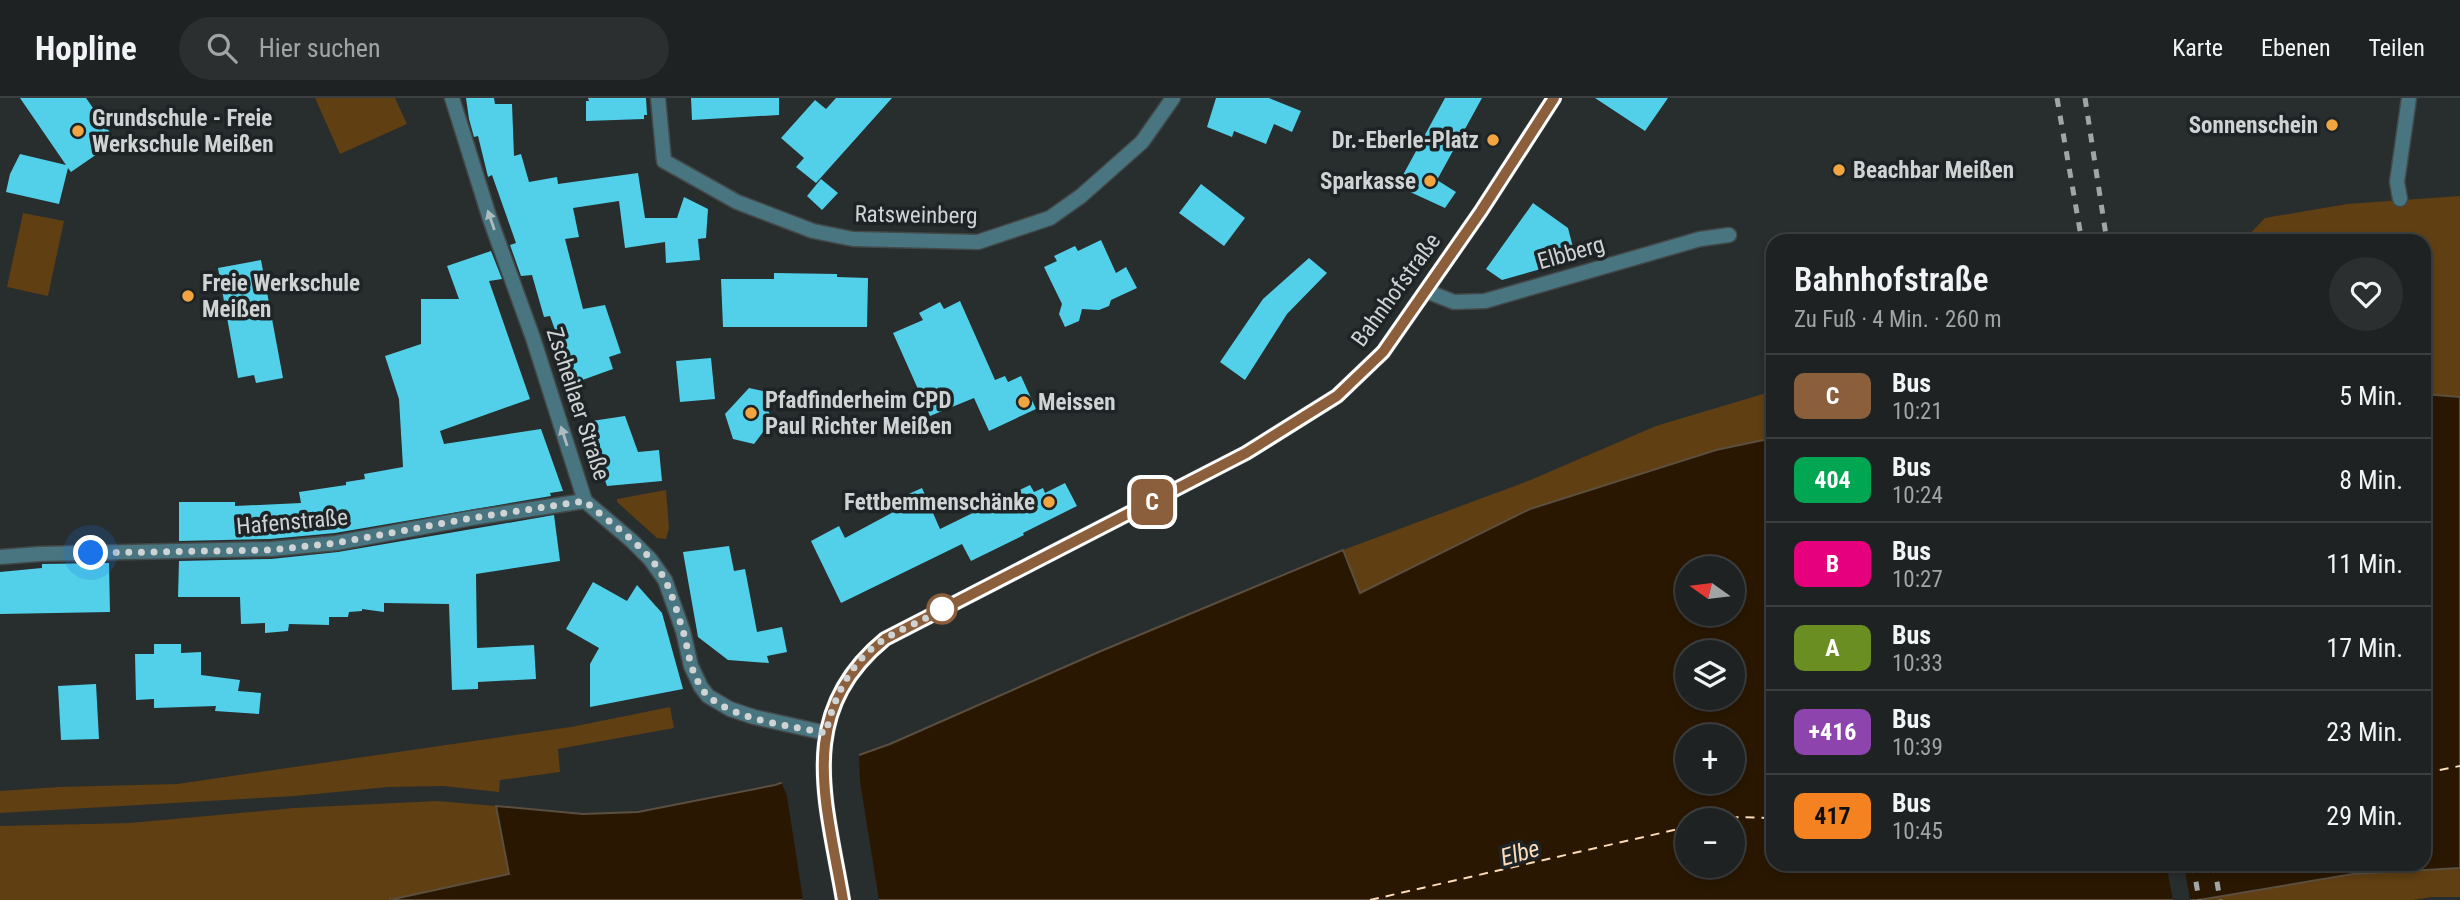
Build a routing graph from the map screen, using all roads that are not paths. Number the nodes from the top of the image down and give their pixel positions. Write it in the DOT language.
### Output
graph roads {
  1 [pos="452,98"];
  2 [pos="658,98"];
  3 [pos="1173,98"];
  4 [pos="1554,98"];
  5 [pos="2409,98"];
  6 [pos="2400,199"];
  7 [pos="1729,235"];
  8 [pos="1426,291"];
  9 [pos="585,501"];
  10 [pos="0,557"];
  11 [pos="826,733"];
  12 [pos="843,900"];
  9 -- 1 [label="street, Zscheilaer Straße, one-way"];
  2 -- 3 [label="street, Ratsweinberg"];
  4 -- 8 [label="main road, Bahnhofstraße"];
  5 -- 6 [label="street"];
  7 -- 8 [label="street, Elbberg"];
  8 -- 11 [label="main road, Bahnhofstraße"];
  9 -- 10 [label="street, Hafenstraße"];
  9 -- 11 [label="street, Zscheilaer Straße"];
  11 -- 12 [label="main road, Bahnhofstraße"];
}
